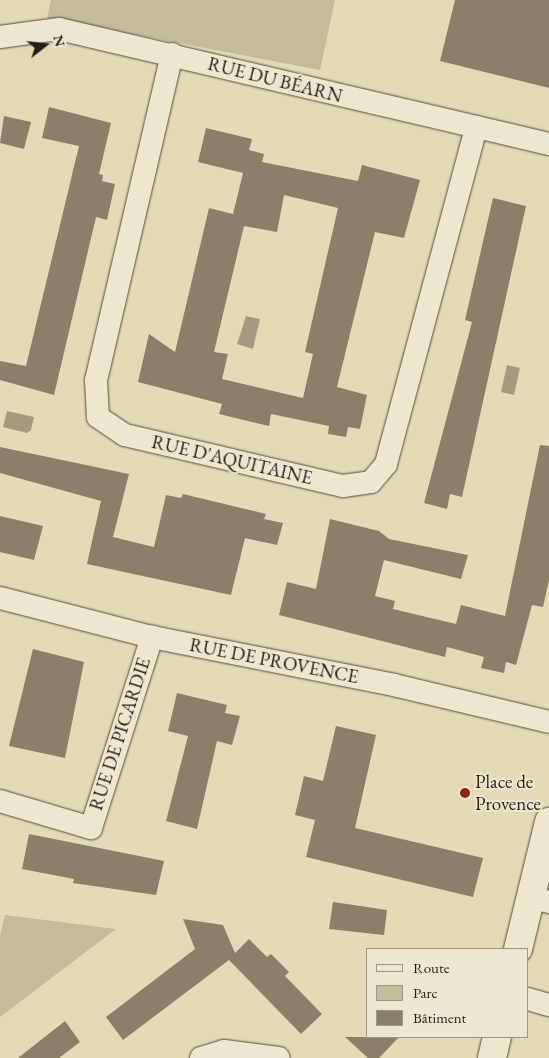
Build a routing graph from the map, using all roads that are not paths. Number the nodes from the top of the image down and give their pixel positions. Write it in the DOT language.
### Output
graph roads {
  1 [pos="0,37"];
  2 [pos="172,54"];
  3 [pos="476,127"];
  4 [pos="549,144"];
  5 [pos="0,598"];
  6 [pos="152,637"];
  7 [pos="549,722"];
  8 [pos="0,801"];
  9 [pos="549,825"];
  10 [pos="540,900"];
  11 [pos="518,948"];
  12 [pos="529,999"];
  13 [pos="549,1005"];
  14 [pos="497,1038"];
  15 [pos="201,1058"];
  16 [pos="279,1058"];
  17 [pos="492,1058"];
  1 -- 2 [label="street, RUE DU BÉARN"];
  2 -- 3 [label="street, RUE DU BÉARN"];
  2 -- 3 [label="street, RUE D'AQUITAINE"];
  3 -- 4 [label="street, RUE DU BÉARN"];
  5 -- 6 [label="street, RUE DE PROVENCE"];
  6 -- 7 [label="street, RUE DE PROVENCE"];
  6 -- 8 [label="street, RUE DE PICARDIE"];
  9 -- 10 [label="street"];
  10 -- 11 [label="street"];
  12 -- 13 [label="street"];
  14 -- 17 [label="street"];
  15 -- 16 [label="street"];
}
